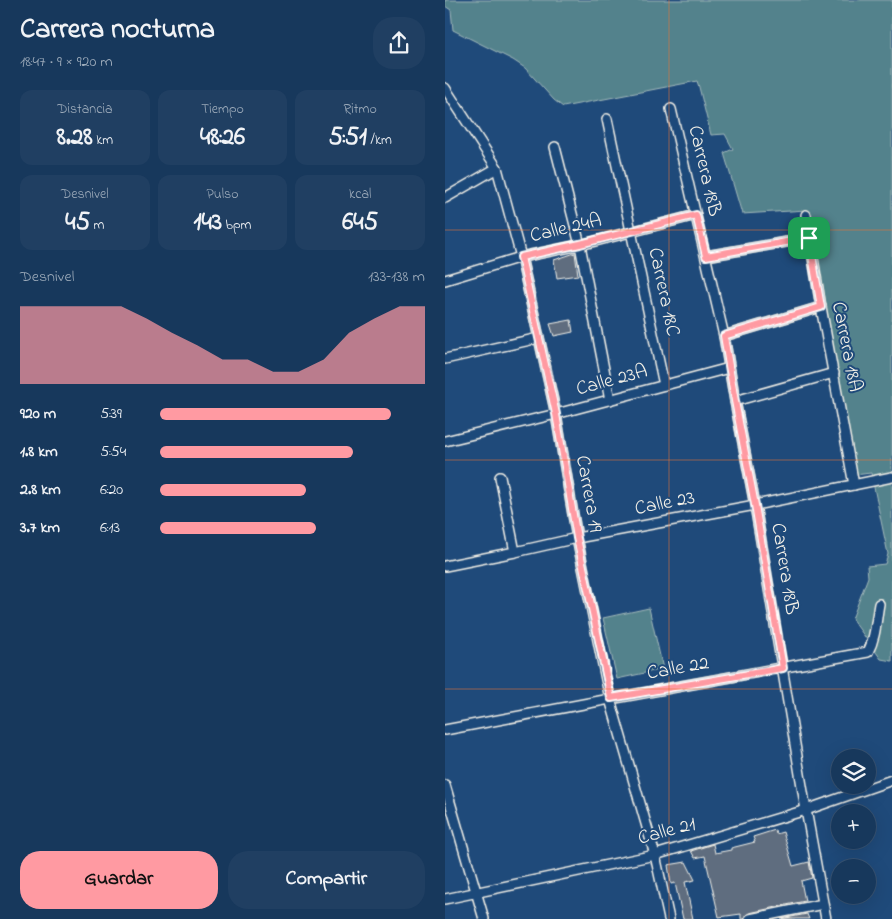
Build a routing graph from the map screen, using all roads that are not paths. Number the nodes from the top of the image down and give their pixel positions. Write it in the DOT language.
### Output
graph roads {
  1 [pos="445,88"];
  2 [pos="671,109"];
  3 [pos="607,120"];
  4 [pos="555,147"];
  5 [pos="497,168"];
  6 [pos="445,198"];
  7 [pos="696,215"];
  8 [pos="805,215"];
  9 [pos="632,231"];
  10 [pos="809,238"];
  11 [pos="580,244"];
  12 [pos="706,256"];
  13 [pos="521,257"];
  14 [pos="445,280"];
  15 [pos="821,307"];
  16 [pos="724,336"];
  17 [pos="539,338"];
  18 [pos="445,359"];
  19 [pos="729,368"];
  20 [pos="834,373"];
  21 [pos="665,385"];
  22 [pos="610,400"];
  23 [pos="735,401"];
  24 [pos="556,414"];
  25 [pos="445,440"];
  26 [pos="500,477"];
  27 [pos="892,478"];
  28 [pos="854,485"];
  29 [pos="755,505"];
  30 [pos="577,538"];
  31 [pos="515,552"];
  32 [pos="445,556"];
  33 [pos="446,566"];
  34 [pos="879,604"];
  35 [pos="783,668"];
  36 [pos="611,698"];
  37 [pos="445,730"];
  38 [pos="892,780"];
  39 [pos="445,786"];
  40 [pos="806,810"];
  41 [pos="655,855"];
  42 [pos="477,892"];
  43 [pos="445,899"];
  44 [pos="823,904"];
  45 [pos="484,919"];
  46 [pos="669,919"];
  47 [pos="750,919"];
  48 [pos="826,919"];
  1 -- 5 [label="street, Carrera 19"];
  2 -- 7 [label="street, Carrera 18B"];
  3 -- 9 [label="street, Carrera 18C"];
  4 -- 11 [label="street"];
  5 -- 6 [label="street"];
  5 -- 13 [label="street, Carrera 19"];
  7 -- 9 [label="street, Calle 24A"];
  7 -- 12 [label="street, Carrera 18B"];
  8 -- 10 [label="street, Carrera 18A"];
  9 -- 11 [label="street, Calle 24A"];
  9 -- 21 [label="street, Carrera 18C"];
  10 -- 12 [label="street"];
  10 -- 15 [label="street, Carrera 18A"];
  11 -- 13 [label="street, Calle 24A"];
  11 -- 22 [label="street"];
  12 -- 16 [label="street, Carrera 18B"];
  13 -- 14 [label="street, Calle 24A"];
  13 -- 17 [label="street, Carrera 19"];
  15 -- 16 [label="street"];
  15 -- 20 [label="street, Carrera 18A"];
  16 -- 19 [label="street, Carrera 18B"];
  17 -- 18 [label="street"];
  17 -- 24 [label="street, Carrera 19"];
  19 -- 21 [label="street, Calle 23A"];
  19 -- 23 [label="street, Carrera 18B"];
  20 -- 23 [label="street"];
  20 -- 28 [label="street, Carrera 18A"];
  21 -- 22 [label="street, Calle 23A"];
  22 -- 24 [label="street, Calle 23A"];
  23 -- 29 [label="street, Carrera 18B"];
  24 -- 25 [label="street, Calle 23A"];
  24 -- 30 [label="street, Carrera 19"];
  26 -- 31 [label="street"];
  27 -- 28 [label="street, Calle 23"];
  28 -- 29 [label="street, Calle 23"];
  29 -- 30 [label="street, Calle 23"];
  29 -- 35 [label="street, Carrera 18B"];
  30 -- 31 [label="street, Calle 23"];
  30 -- 36 [label="street, Carrera 19"];
  31 -- 33 [label="street, Calle 23"];
  32 -- 33 [label="street"];
  34 -- 35 [label="street, Calle 22"];
  35 -- 36 [label="street, Calle 22"];
  35 -- 40 [label="street, Carrera 18B"];
  36 -- 37 [label="street, Calle 22"];
  36 -- 41 [label="street, Carrera 19"];
  38 -- 40 [label="street, Calle 21"];
  39 -- 42 [label="street"];
  40 -- 41 [label="street, Calle 21"];
  40 -- 44 [label="street, Carrera 18B"];
  41 -- 42 [label="street, Calle 21"];
  41 -- 46 [label="street, Carrera 19"];
  42 -- 43 [label="street, Calle 21"];
  42 -- 45 [label="street"];
  44 -- 47 [label="street"];
  44 -- 48 [label="street, Carrera 18B"];
}
